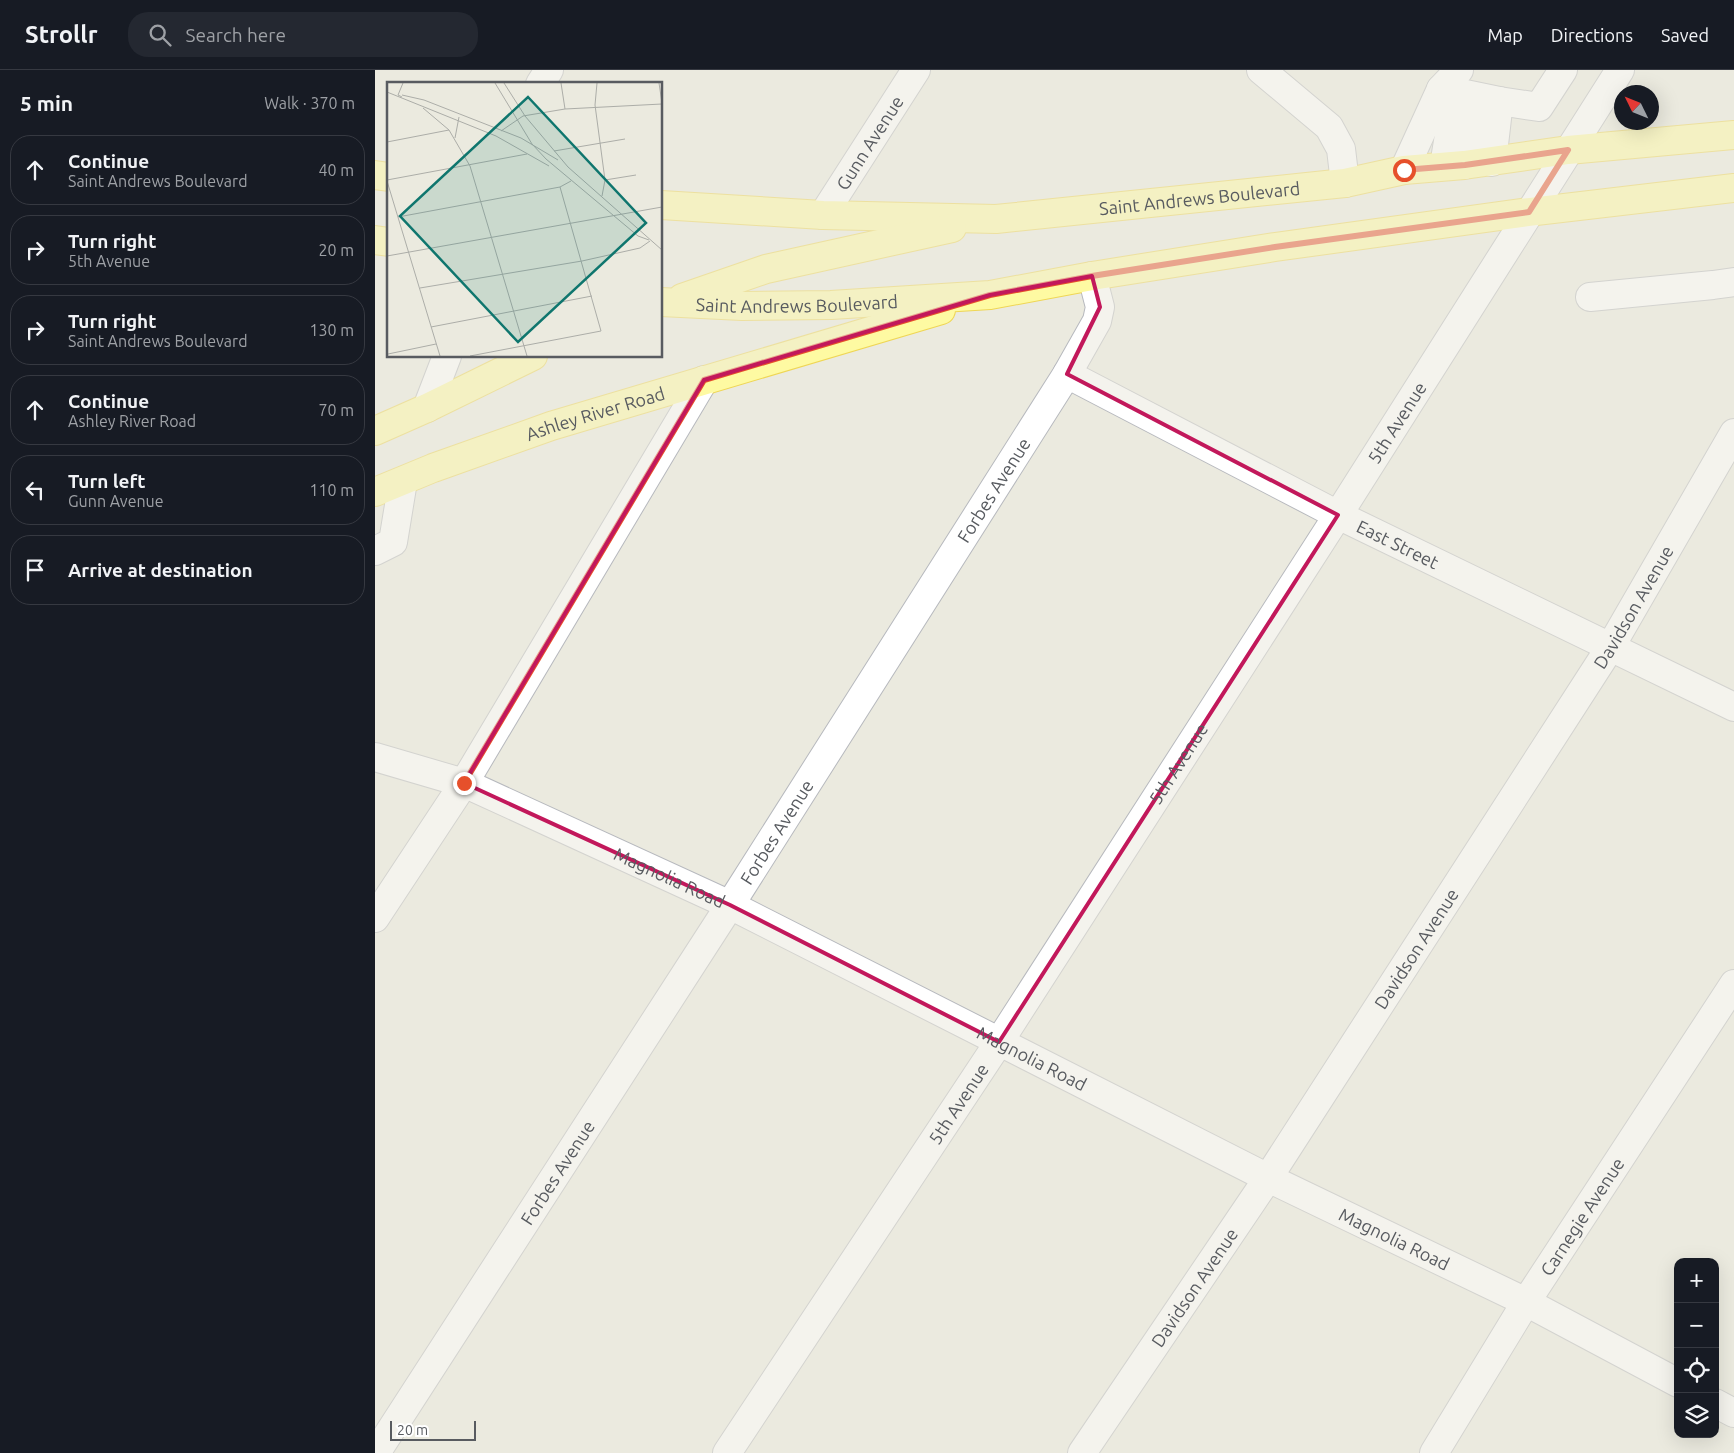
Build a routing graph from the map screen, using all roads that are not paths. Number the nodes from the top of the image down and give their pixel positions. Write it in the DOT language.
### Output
graph roads {
  1 [pos="549,70"];
  2 [pos="916,70"];
  3 [pos="1563,70"];
  4 [pos="1620,70"];
  5 [pos="1267,72"];
  6 [pos="541,82"];
  7 [pos="1466,90"];
  8 [pos="1734,135"];
  9 [pos="1568,150"];
  10 [pos="1491,162"];
  11 [pos="1454,166"];
  12 [pos="1404,170"];
  13 [pos="1345,183"];
  14 [pos="1734,188"];
  15 [pos="663,205"];
  16 [pos="1529,212"];
  17 [pos="823,214"];
  18 [pos="996,219"];
  19 [pos="1092,276"];
  20 [pos="1734,282"];
  21 [pos="990,295"];
  22 [pos="1590,297"];
  23 [pos="663,303"];
  24 [pos="446,358"];
  25 [pos="529,358"];
  26 [pos="1067,374"];
  27 [pos="704,380"];
  28 [pos="427,408"];
  29 [pos="375,432"];
  30 [pos="1734,433"];
  31 [pos="403,480"];
  32 [pos="375,492"];
  33 [pos="1338,515"];
  34 [pos="375,551"];
  35 [pos="1611,646"];
  36 [pos="1734,707"];
  37 [pos="375,757"];
  38 [pos="464,783"];
  39 [pos="730,905"];
  40 [pos="375,918"];
  41 [pos="1734,984"];
  42 [pos="999,1042"];
  43 [pos="1268,1178"];
  44 [pos="1526,1302"];
  45 [pos="1674,1381"];
  46 [pos="1719,1405"];
  47 [pos="1734,1412"];
  48 [pos="376,1453"];
  49 [pos="727,1453"];
  50 [pos="1083,1453"];
  51 [pos="1434,1453"];
  1 -- 6 [label="street"];
  2 -- 17 [label="street, Gunn Avenue"];
  3 -- 7 [label="street"];
  4 -- 9 [label="street, 5th Avenue"];
  5 -- 13 [label="street"];
  7 -- 10 [label="street"];
  7 -- 11 [label="street"];
  7 -- 12 [label="street"];
  8 -- 9 [label="main road, Saint Andrews Boulevard"];
  9 -- 10 [label="main road, Saint Andrews Boulevard"];
  9 -- 16 [label="street, 5th Avenue"];
  10 -- 11 [label="main road, Saint Andrews Boulevard"];
  11 -- 12 [label="main road, Saint Andrews Boulevard"];
  12 -- 13 [label="main road, Saint Andrews Boulevard"];
  13 -- 18 [label="main road, Saint Andrews Boulevard"];
  14 -- 16 [label="main road, Saint Andrews Boulevard"];
  15 -- 17 [label="main road, Saint Andrews Boulevard"];
  16 -- 19 [label="main road, Saint Andrews Boulevard"];
  16 -- 33 [label="street, 5th Avenue"];
  17 -- 18 [label="main road, Saint Andrews Boulevard"];
  18 -- 23 [label="main road"];
  19 -- 21 [label="main road, Saint Andrews Boulevard"];
  19 -- 26 [label="street, Forbes Avenue"];
  20 -- 22 [label="street"];
  21 -- 23 [label="main road, Saint Andrews Boulevard"];
  21 -- 27 [label="main road, Ashley River Road"];
  24 -- 28 [label="street"];
  25 -- 28 [label="main road"];
  26 -- 33 [label="street, East Street"];
  26 -- 39 [label="street, Forbes Avenue"];
  27 -- 31 [label="main road, Ashley River Road"];
  27 -- 38 [label="street"];
  28 -- 29 [label="main road"];
  30 -- 35 [label="street, Davidson Avenue"];
  31 -- 32 [label="main road, Ashley River Road"];
  31 -- 34 [label="street"];
  33 -- 35 [label="street, East Street"];
  33 -- 42 [label="street, 5th Avenue"];
  35 -- 36 [label="street, East Street"];
  35 -- 43 [label="street, Davidson Avenue"];
  37 -- 38 [label="street, Magnolia Road"];
  38 -- 39 [label="street, Magnolia Road"];
  38 -- 40 [label="street"];
  39 -- 42 [label="street, Magnolia Road"];
  39 -- 48 [label="street, Forbes Avenue"];
  41 -- 44 [label="street, Carnegie Avenue"];
  42 -- 43 [label="street, Magnolia Road"];
  42 -- 49 [label="street, 5th Avenue"];
  43 -- 44 [label="street, Magnolia Road"];
  43 -- 50 [label="street, Davidson Avenue"];
  44 -- 45 [label="street, Magnolia Road"];
  44 -- 51 [label="street, Carnegie Avenue"];
  46 -- 47 [label="street"];
}
